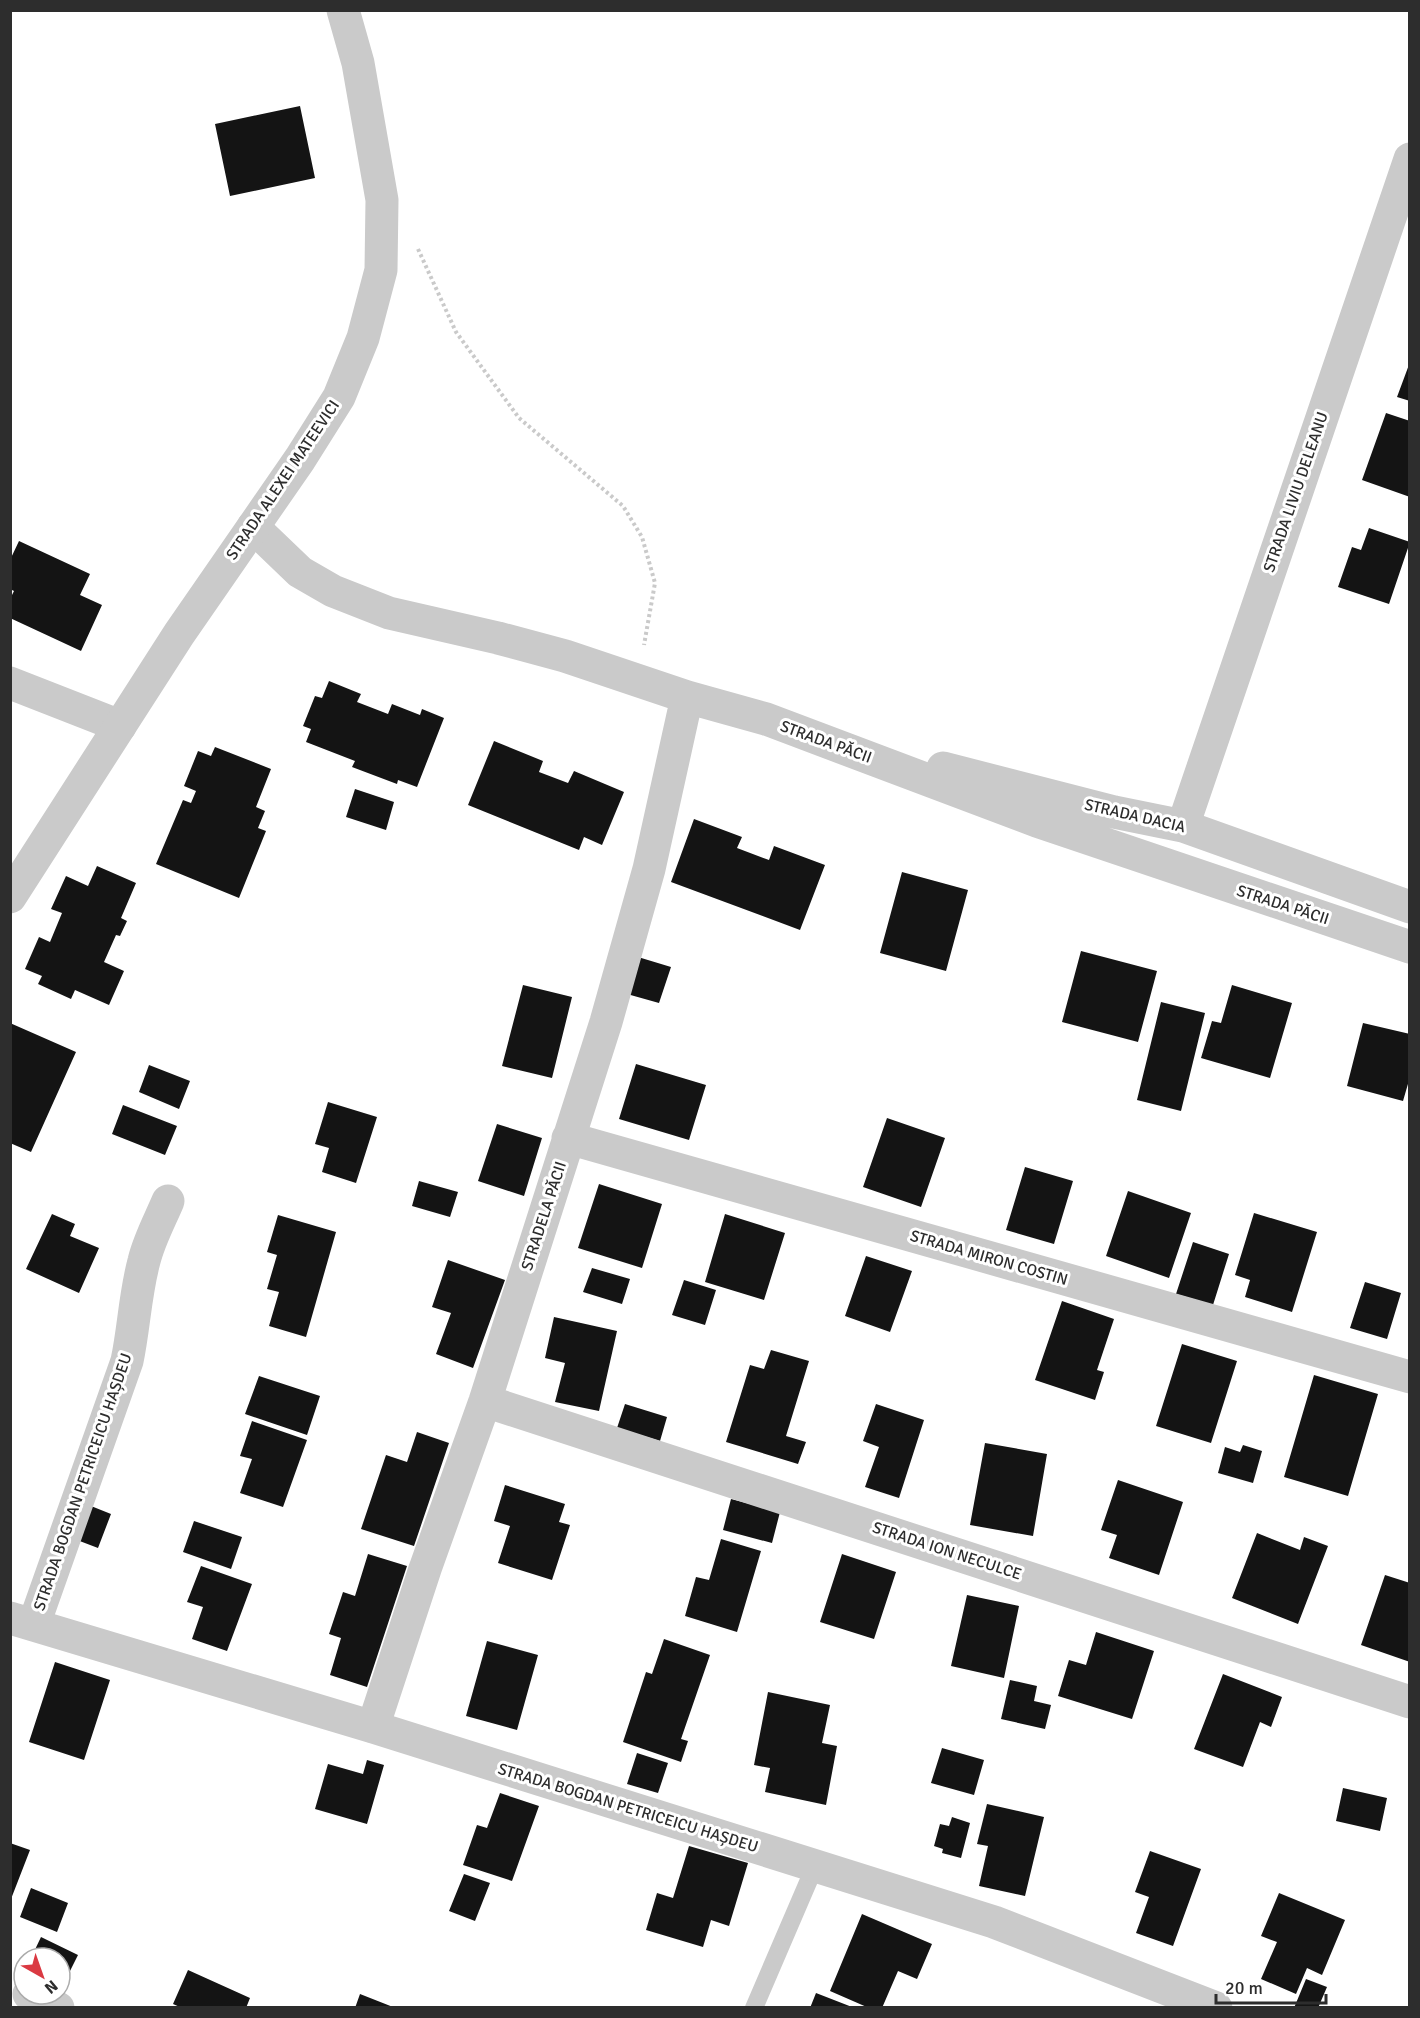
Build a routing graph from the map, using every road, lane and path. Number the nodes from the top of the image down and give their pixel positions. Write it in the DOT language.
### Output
graph roads {
  1 [pos="343,10"];
  2 [pos="1410,159"];
  3 [pos="414,243"];
  4 [pos="253,527"];
  5 [pos="10,683"];
  6 [pos="646,683"];
  7 [pos="687,698"];
  8 [pos="120,726"];
  9 [pos="853,751"];
  10 [pos="1184,826"];
  11 [pos="10,897"];
  12 [pos="1410,907"];
  13 [pos="1410,947"];
  14 [pos="568,1138"];
  15 [pos="168,1201"];
  16 [pos="1410,1377"];
  17 [pos="485,1401"];
  18 [pos="22,1621"];
  19 [pos="1410,1702"];
  20 [pos="373,1727"];
  21 [pos="815,1866"];
  22 [pos="754,2007"];
  23 [pos="1216,2007"];
  1 -- 4 [label="street, STRADA ALEXEI MATEEVICI"];
  2 -- 10 [label="street, STRADA LIVIU DELEANU"];
  3 -- 6 [label="path"];
  4 -- 6 [label="street, STRADA PĂCII"];
  4 -- 8 [label="street, STRADA ALEXEI MATEEVICI"];
  5 -- 8 [label="street"];
  6 -- 7 [label="street, STRADA PĂCII"];
  7 -- 9 [label="street, STRADA PĂCII"];
  7 -- 14 [label="street, STRADELA PĂCII"];
  8 -- 11 [label="street, STRADA ALEXEI MATEEVICI"];
  9 -- 10 [label="street, STRADA DACIA"];
  9 -- 13 [label="street, STRADA PĂCII"];
  10 -- 12 [label="street, STRADA DACIA"];
  14 -- 16 [label="street, STRADA MIRON COSTIN"];
  14 -- 17 [label="street, STRADELA PĂCII"];
  15 -- 18 [label="street, STRADA BOGDAN PETRICEICU HAȘDEU"];
  17 -- 19 [label="street, STRADA ION NECULCE"];
  17 -- 20 [label="street, STRADELA PĂCII"];
  18 -- 20 [label="street, STRADA BOGDAN PETRICEICU HAȘDEU"];
  20 -- 21 [label="street, STRADA BOGDAN PETRICEICU HAȘDEU"];
  21 -- 22 [label="lane"];
  21 -- 23 [label="street, STRADA BOGDAN PETRICEICU HAȘDEU"];
}
